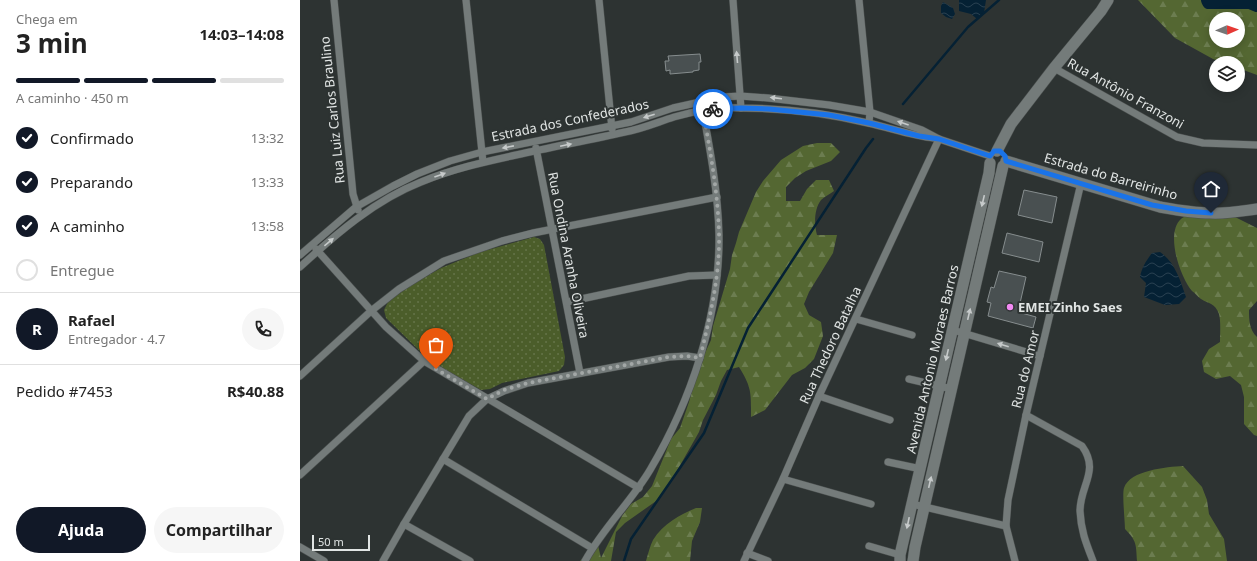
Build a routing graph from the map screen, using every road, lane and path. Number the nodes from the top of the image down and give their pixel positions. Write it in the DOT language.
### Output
graph roads {
  1 [pos="334,0"];
  2 [pos="466,0"];
  3 [pos="599,0"];
  4 [pos="733,0"];
  5 [pos="859,0"];
  6 [pos="1108,0"];
  7 [pos="1054,68"];
  8 [pos="740,96"];
  9 [pos="701,100"];
  10 [pos="741,108"];
  11 [pos="703,110"];
  12 [pos="870,112"];
  13 [pos="869,123"];
  14 [pos="612,126"];
  15 [pos="614,135"];
  16 [pos="939,139"];
  17 [pos="534,141"];
  18 [pos="1257,145"];
  19 [pos="536,151"];
  20 [pos="482,152"];
  21 [pos="992,157"];
  22 [pos="483,162"];
  23 [pos="1004,164"];
  24 [pos="1081,183"];
  25 [pos="717,197"];
  26 [pos="356,207"];
  27 [pos="1257,209"];
  28 [pos="362,215"];
  29 [pos="552,229"];
  30 [pos="311,244"];
  31 [pos="318,251"];
  32 [pos="300,255"];
  33 [pos="300,267"];
  34 [pos="717,275"];
  35 [pos="567,302"];
  36 [pos="371,311"];
  37 [pos="856,319"];
  38 [pos="953,330"];
  39 [pos="964,334"];
  40 [pos="912,335"];
  41 [pos="1040,356"];
  42 [pos="700,358"];
  43 [pos="424,361"];
  44 [pos="580,373"];
  45 [pos="300,376"];
  46 [pos="909,379"];
  47 [pos="940,386"];
  48 [pos="952,389"];
  49 [pos="819,396"];
  50 [pos="487,399"];
  51 [pos="1026,415"];
  52 [pos="890,420"];
  53 [pos="443,459"];
  54 [pos="888,462"];
  55 [pos="920,469"];
  56 [pos="300,475"];
  57 [pos="783,479"];
  58 [pos="638,488"];
  59 [pos="871,504"];
  60 [pos="912,504"];
  61 [pos="924,506"];
  62 [pos="404,524"];
  63 [pos="1006,526"];
  64 [pos="869,546"];
  65 [pos="300,547"];
  66 [pos="592,548"];
  67 [pos="747,553"];
  68 [pos="900,558"];
  69 [pos="324,561"];
  70 [pos="383,561"];
  71 [pos="470,561"];
  72 [pos="585,561"];
  73 [pos="744,561"];
  74 [pos="768,561"];
  75 [pos="914,561"];
  76 [pos="1015,561"];
  77 [pos="1093,561"];
  1 -- 26 [label="street, Rua Luiz Carlos Braulino"];
  2 -- 20 [label="street"];
  3 -- 14 [label="street"];
  8 -- 4 [label="street, one-way"];
  5 -- 12 [label="street"];
  6 -- 7 [label="street, Avenida Antonio Moraes Barros"];
  7 -- 18 [label="street, Rua Antônio Franzoni"];
  7 -- 21 [label="street, Avenida Antonio Moraes Barros"];
  8 -- 9 [label="street, Estrada dos Confederados"];
  8 -- 10 [label="street"];
  12 -- 8 [label="street, Estrada dos Confederados, one-way"];
  9 -- 11 [label="street"];
  9 -- 14 [label="street, Estrada dos Confederados, one-way"];
  10 -- 11 [label="street, Estrada dos Confederados"];
  10 -- 13 [label="street, Estrada dos Confederados"];
  11 -- 15 [label="street, Estrada dos Confederados"];
  11 -- 25 [label="street"];
  12 -- 13 [label="street"];
  16 -- 12 [label="street, Estrada dos Confederados, one-way"];
  13 -- 16 [label="street, Estrada dos Confederados"];
  14 -- 15 [label="street"];
  14 -- 17 [label="street, Estrada dos Confederados"];
  19 -- 15 [label="street, Estrada dos Confederados, one-way"];
  16 -- 21 [label="street, Estrada dos Confederados"];
  16 -- 37 [label="street, Rua Thedoro Batalha"];
  17 -- 19 [label="street, Rua Ondina Aranha Oliveira"];
  17 -- 20 [label="street, Estrada dos Confederados, one-way"];
  19 -- 22 [label="street, Estrada dos Confederados"];
  19 -- 29 [label="street, Rua Ondina Aranha Oliveira"];
  20 -- 22 [label="street"];
  20 -- 26 [label="street, Estrada dos Confederados"];
  21 -- 23 [label="street"];
  21 -- 23 [label="street, Estrada do Barreirinho"];
  21 -- 38 [label="street, Avenida Antonio Moraes Barros, one-way"];
  28 -- 22 [label="street, Estrada dos Confederados, one-way"];
  23 -- 24 [label="street, Estrada do Barreirinho"];
  39 -- 23 [label="street, Avenida Antonio Moraes Barros, one-way"];
  24 -- 27 [label="street, Estrada do Barreirinho"];
  24 -- 41 [label="street, Rua do Amor"];
  25 -- 29 [label="street"];
  25 -- 34 [label="street"];
  26 -- 28 [label="street, Rua Luiz Carlos Braulino"];
  26 -- 30 [label="street, Estrada dos Confederados"];
  31 -- 28 [label="street, Estrada dos Confederados, one-way"];
  29 -- 35 [label="street, Rua Ondina Aranha Oliveira"];
  29 -- 36 [label="street"];
  30 -- 31 [label="street"];
  30 -- 32 [label="street, Estrada dos Confederados"];
  31 -- 33 [label="street, Estrada dos Confederados"];
  31 -- 36 [label="street"];
  34 -- 35 [label="street"];
  34 -- 42 [label="street"];
  35 -- 44 [label="street, Rua Ondina Aranha Oliveira"];
  36 -- 43 [label="street"];
  36 -- 45 [label="street"];
  37 -- 40 [label="street"];
  37 -- 49 [label="street, Rua Thedoro Batalha"];
  38 -- 39 [label="street"];
  38 -- 47 [label="street, Avenida Antonio Moraes Barros, one-way"];
  41 -- 39 [label="street, one-way"];
  39 -- 48 [label="street, Avenida Antonio Moraes Barros"];
  41 -- 51 [label="street, Rua do Amor"];
  42 -- 44 [label="street"];
  42 -- 58 [label="street"];
  43 -- 50 [label="street"];
  43 -- 56 [label="street"];
  44 -- 50 [label="street"];
  46 -- 47 [label="street"];
  47 -- 48 [label="street"];
  47 -- 55 [label="street, Avenida Antonio Moraes Barros"];
  61 -- 48 [label="street, Avenida Antonio Moraes Barros, one-way"];
  49 -- 52 [label="street"];
  49 -- 57 [label="street, Rua Thedoro Batalha"];
  50 -- 53 [label="street"];
  50 -- 58 [label="street"];
  51 -- 63 [label="street, Rua do Amor"];
  51 -- 77 [label="street"];
  53 -- 62 [label="street"];
  53 -- 66 [label="street"];
  54 -- 55 [label="street"];
  55 -- 60 [label="street, Avenida Antonio Moraes Barros"];
  57 -- 59 [label="street"];
  57 -- 67 [label="street, Rua Thedoro Batalha"];
  58 -- 66 [label="street"];
  60 -- 61 [label="street"];
  60 -- 68 [label="street, Avenida Antonio Moraes Barros, one-way"];
  61 -- 63 [label="street"];
  61 -- 75 [label="street, Avenida Antonio Moraes Barros"];
  62 -- 70 [label="street"];
  62 -- 71 [label="street"];
  63 -- 76 [label="street, Rua do Amor"];
  64 -- 68 [label="street"];
  65 -- 69 [label="street"];
  66 -- 72 [label="street"];
  67 -- 73 [label="street, Rua Thedoro Batalha"];
  67 -- 74 [label="street"];
}
